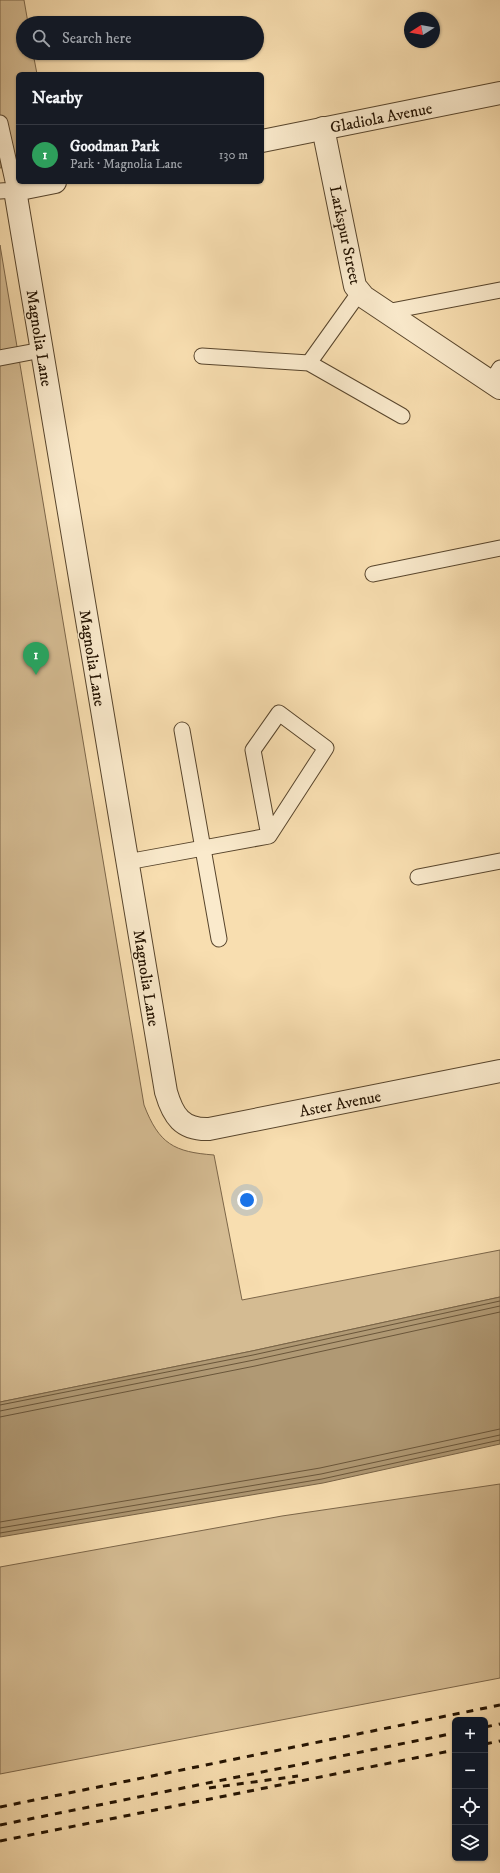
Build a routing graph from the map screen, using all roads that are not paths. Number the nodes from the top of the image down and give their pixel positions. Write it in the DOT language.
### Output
graph roads {
  1 [pos="500,93"];
  2 [pos="0,123"];
  3 [pos="323,128"];
  4 [pos="264,140"];
  5 [pos="43,184"];
  6 [pos="8,190"];
  7 [pos="500,290"];
  8 [pos="359,293"];
  9 [pos="386,312"];
  10 [pos="42,350"];
  11 [pos="202,356"];
  12 [pos="0,358"];
  13 [pos="309,363"];
  14 [pos="497,379"];
  15 [pos="402,416"];
  16 [pos="500,548"];
  17 [pos="373,574"];
  18 [pos="182,730"];
  19 [pos="269,836"];
  20 [pos="203,848"];
  21 [pos="500,861"];
  22 [pos="127,862"];
  23 [pos="418,877"];
  24 [pos="219,939"];
  25 [pos="500,1071"];
  26 [pos="182,1122"];
  1 -- 3 [label="street, Gladiola Avenue"];
  2 -- 6 [label="lane"];
  3 -- 4 [label="street, Gladiola Avenue"];
  3 -- 8 [label="street, Larkspur Street"];
  5 -- 6 [label="street"];
  6 -- 10 [label="street, Magnolia Lane"];
  7 -- 9 [label="lane"];
  8 -- 9 [label="street, Larkspur Street"];
  8 -- 13 [label="lane"];
  9 -- 14 [label="street, Larkspur Street"];
  10 -- 12 [label="lane"];
  10 -- 22 [label="street, Magnolia Lane"];
  11 -- 13 [label="lane"];
  13 -- 15 [label="lane"];
  16 -- 17 [label="lane"];
  18 -- 20 [label="lane"];
  19 -- 19 [label="lane"];
  19 -- 20 [label="lane"];
  20 -- 22 [label="lane"];
  20 -- 24 [label="lane"];
  21 -- 23 [label="lane"];
  22 -- 26 [label="street, Magnolia Lane"];
  25 -- 26 [label="street, Aster Avenue"];
}
